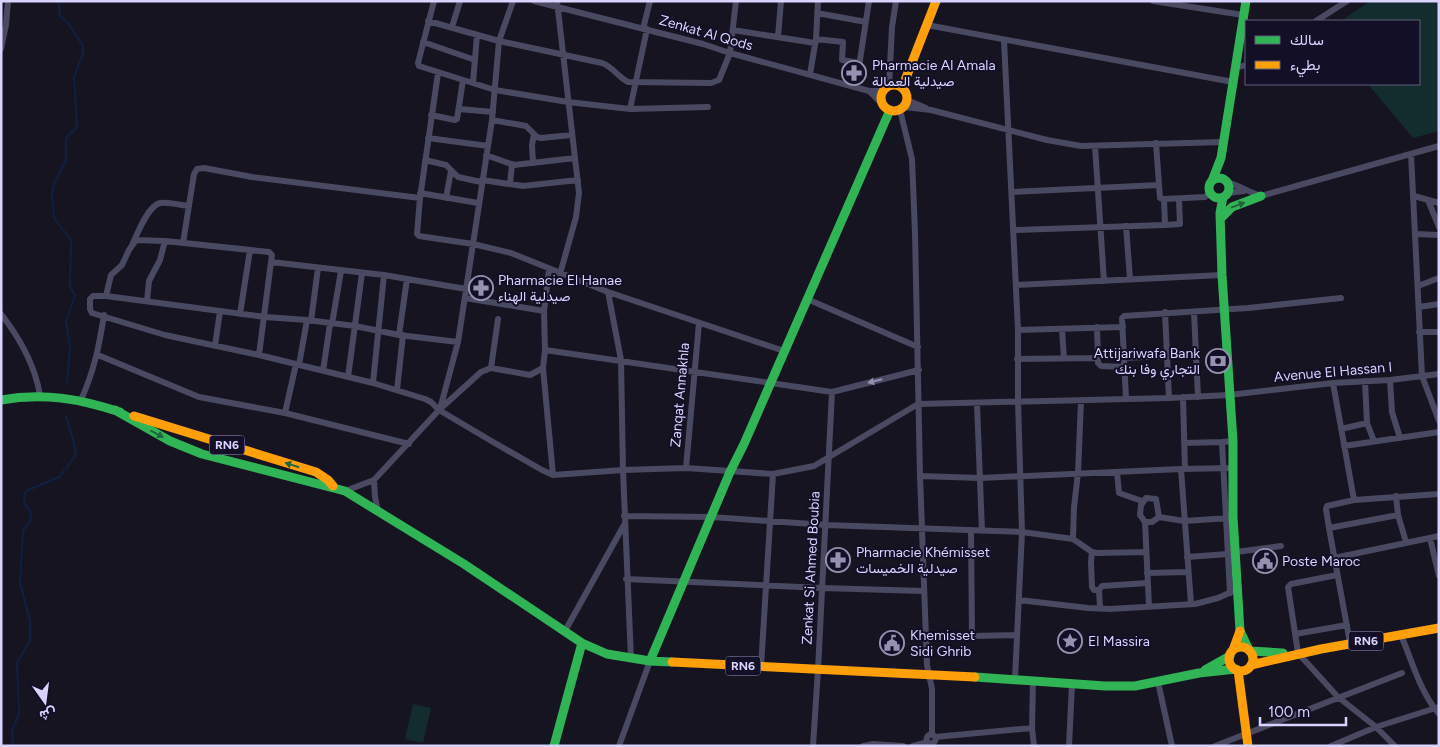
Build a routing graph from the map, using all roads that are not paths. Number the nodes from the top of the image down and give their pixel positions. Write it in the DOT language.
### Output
graph roads {
  1 [pos="8,1"];
  2 [pos="434,1"];
  3 [pos="460,1"];
  4 [pos="513,1"];
  5 [pos="534,1"];
  6 [pos="650,1"];
  7 [pos="736,1"];
  8 [pos="781,1"];
  9 [pos="818,1"];
  10 [pos="869,1"];
  11 [pos="896,1"];
  12 [pos="936,1"];
  13 [pos="1153,1"];
  14 [pos="1246,1"];
  15 [pos="1348,1"];
  16 [pos="557,4"];
  17 [pos="817,13"];
  18 [pos="1243,15"];
  19 [pos="1318,20"];
  20 [pos="428,21"];
  21 [pos="866,22"];
  22 [pos="927,26"];
  23 [pos="452,28"];
  24 [pos="645,29"];
  25 [pos="733,30"];
  26 [pos="477,36"];
  27 [pos="778,37"];
  28 [pos="1004,40"];
  29 [pos="499,41"];
  30 [pos="816,41"];
  31 [pos="423,42"];
  32 [pos="1,49"];
  33 [pos="730,53"];
  34 [pos="563,55"];
  35 [pos="475,60"];
  36 [pos="859,63"];
  37 [pos="1245,65"];
  38 [pos="1236,68"];
  39 [pos="438,73"];
  40 [pos="810,74"];
  41 [pos="463,80"];
  42 [pos="1233,82"];
  43 [pos="473,83"];
  44 [pos="635,83"];
  45 [pos="856,86"];
  46 [pos="893,88"];
  47 [pos="495,90"];
  48 [pos="870,91"];
  49 [pos="568,102"];
  50 [pos="708,107"];
  51 [pos="894,107"];
  52 [pos="459,109"];
  53 [pos="630,109"];
  54 [pos="493,112"];
  55 [pos="431,115"];
  56 [pos="492,120"];
  57 [pos="1009,130"];
  58 [pos="534,134"];
  59 [pos="572,135"];
  60 [pos="428,138"];
  61 [pos="1223,142"];
  62 [pos="1156,144"];
  63 [pos="488,146"];
  64 [pos="1095,146"];
  65 [pos="1439,146"];
  66 [pos="1411,154"];
  67 [pos="486,155"];
  68 [pos="575,158"];
  69 [pos="1221,158"];
  70 [pos="425,160"];
  71 [pos="533,163"];
  72 [pos="512,164"];
  73 [pos="451,171"];
  74 [pos="578,180"];
  75 [pos="482,181"];
  76 [pos="1212,181"];
  77 [pos="1226,182"];
  78 [pos="510,184"];
  79 [pos="1159,185"];
  80 [pos="1098,189"];
  81 [pos="1245,191"];
  82 [pos="1012,192"];
  83 [pos="1211,194"];
  84 [pos="420,195"];
  85 [pos="1225,195"];
  86 [pos="1261,196"];
  87 [pos="1414,196"];
  88 [pos="446,198"];
  89 [pos="1179,199"];
  90 [pos="1164,200"];
  91 [pos="1428,200"];
  92 [pos="478,203"];
  93 [pos="1439,203"];
  94 [pos="188,206"];
  95 [pos="1220,216"];
  96 [pos="1165,224"];
  97 [pos="1101,226"];
  98 [pos="1126,226"];
  99 [pos="1439,226"];
  100 [pos="1014,230"];
  101 [pos="1416,234"];
  102 [pos="1439,235"];
  103 [pos="165,241"];
  104 [pos="134,243"];
  105 [pos="183,243"];
  106 [pos="473,244"];
  107 [pos="250,250"];
  108 [pos="272,262"];
  109 [pos="318,268"];
  110 [pos="549,269"];
  111 [pos="341,271"];
  112 [pos="362,273"];
  113 [pos="560,274"];
  114 [pos="384,275"];
  115 [pos="1222,275"];
  116 [pos="406,278"];
  117 [pos="1439,278"];
  118 [pos="1130,279"];
  119 [pos="1104,280"];
  120 [pos="1016,285"];
  121 [pos="1418,286"];
  122 [pos="466,289"];
  123 [pos="608,292"];
  124 [pos="106,296"];
  125 [pos="465,298"];
  126 [pos="1341,298"];
  127 [pos="807,299"];
  128 [pos="147,301"];
  129 [pos="1439,304"];
  130 [pos="1419,308"];
  131 [pos="1224,310"];
  132 [pos="220,311"];
  133 [pos="544,311"];
  134 [pos="1165,312"];
  135 [pos="1194,312"];
  136 [pos="1,314"];
  137 [pos="240,314"];
  138 [pos="104,315"];
  139 [pos="264,317"];
  140 [pos="309,320"];
  141 [pos="498,320"];
  142 [pos="699,323"];
  143 [pos="331,324"];
  144 [pos="355,326"];
  145 [pos="1097,327"];
  146 [pos="1123,327"];
  147 [pos="1062,329"];
  148 [pos="379,330"];
  149 [pos="1018,330"];
  150 [pos="1419,332"];
  151 [pos="1439,332"];
  152 [pos="401,335"];
  153 [pos="458,342"];
  154 [pos="215,346"];
  155 [pos="918,347"];
  156 [pos="545,350"];
  157 [pos="784,351"];
  158 [pos="98,355"];
  159 [pos="259,355"];
  160 [pos="1167,356"];
  161 [pos="1098,358"];
  162 [pos="1124,358"];
  163 [pos="1017,359"];
  164 [pos="1064,359"];
  165 [pos="621,360"];
  166 [pos="298,365"];
  167 [pos="1125,367"];
  168 [pos="491,368"];
  169 [pos="543,368"];
  170 [pos="919,370"];
  171 [pos="323,371"];
  172 [pos="694,371"];
  173 [pos="1439,374"];
  174 [pos="1422,376"];
  175 [pos="348,377"];
  176 [pos="1390,380"];
  177 [pos="1365,381"];
  178 [pos="770,382"];
  179 [pos="373,383"];
  180 [pos="1334,383"];
  181 [pos="397,390"];
  182 [pos="832,392"];
  183 [pos="40,395"];
  184 [pos="1229,395"];
  185 [pos="1198,396"];
  186 [pos="1183,397"];
  187 [pos="1169,398"];
  188 [pos="1126,399"];
  189 [pos="1,400"];
  190 [pos="80,400"];
  191 [pos="1081,400"];
  192 [pos="1018,401"];
  193 [pos="918,404"];
  194 [pos="978,404"];
  195 [pos="115,410"];
  196 [pos="440,410"];
  197 [pos="285,413"];
  198 [pos="1439,421"];
  199 [pos="1368,423"];
  200 [pos="1341,429"];
  201 [pos="1439,432"];
  202 [pos="1400,438"];
  203 [pos="1233,440"];
  204 [pos="1374,441"];
  205 [pos="1222,442"];
  206 [pos="1184,443"];
  207 [pos="409,444"];
  208 [pos="1344,446"];
  209 [pos="828,458"];
  210 [pos="686,468"];
  211 [pos="1228,468"];
  212 [pos="1183,469"];
  213 [pos="623,470"];
  214 [pos="730,472"];
  215 [pos="1117,472"];
  216 [pos="1078,473"];
  217 [pos="552,474"];
  218 [pos="773,474"];
  219 [pos="920,476"];
  220 [pos="1020,476"];
  221 [pos="980,478"];
  222 [pos="374,480"];
  223 [pos="334,488"];
  224 [pos="345,491"];
  225 [pos="1439,494"];
  226 [pos="1396,496"];
  227 [pos="1354,500"];
  228 [pos="1142,501"];
  229 [pos="378,511"];
  230 [pos="1398,515"];
  231 [pos="624,516"];
  232 [pos="712,516"];
  233 [pos="1159,517"];
  234 [pos="1230,518"];
  235 [pos="770,521"];
  236 [pos="1184,521"];
  237 [pos="1145,522"];
  238 [pos="624,523"];
  239 [pos="826,525"];
  240 [pos="922,528"];
  241 [pos="1329,528"];
  242 [pos="971,530"];
  243 [pos="982,531"];
  244 [pos="1022,532"];
  245 [pos="1439,536"];
  246 [pos="1430,538"];
  247 [pos="1073,539"];
  248 [pos="1406,542"];
  249 [pos="1281,546"];
  250 [pos="1092,552"];
  251 [pos="1146,552"];
  252 [pos="1232,553"];
  253 [pos="1187,557"];
  254 [pos="1334,558"];
  255 [pos="1188,572"];
  256 [pos="1147,573"];
  257 [pos="1337,575"];
  258 [pos="1439,576"];
  259 [pos="626,579"];
  260 [pos="684,581"];
  261 [pos="1148,583"];
  262 [pos="767,584"];
  263 [pos="822,588"];
  264 [pos="1099,590"];
  265 [pos="924,591"];
  266 [pos="1234,591"];
  267 [pos="1019,600"];
  268 [pos="1191,604"];
  269 [pos="1149,606"];
  270 [pos="1100,608"];
  271 [pos="1347,625"];
  272 [pos="1439,628"];
  273 [pos="565,631"];
  274 [pos="1240,631"];
  275 [pos="1295,634"];
  276 [pos="1017,635"];
  277 [pos="1401,635"];
  278 [pos="972,636"];
  279 [pos="926,637"];
  280 [pos="1350,643"];
  281 [pos="582,644"];
  282 [pos="1250,650"];
  283 [pos="1232,653"];
  284 [pos="1296,654"];
  285 [pos="631,658"];
  286 [pos="650,661"];
  287 [pos="761,667"];
  288 [pos="1243,668"];
  289 [pos="818,670"];
  290 [pos="1199,673"];
  291 [pos="1402,673"];
  292 [pos="928,674"];
  293 [pos="1015,679"];
  294 [pos="1033,680"];
  295 [pos="1158,682"];
  296 [pos="1072,684"];
  297 [pos="1338,697"];
  298 [pos="1436,707"];
  299 [pos="1439,714"];
  300 [pos="1376,727"];
  301 [pos="1032,728"];
  302 [pos="934,738"];
  303 [pos="1249,741"];
  304 [pos="873,745"];
  305 [pos="554,746"];
  306 [pos="619,746"];
  307 [pos="812,746"];
  308 [pos="863,746"];
  309 [pos="902,746"];
  310 [pos="913,746"];
  311 [pos="942,746"];
  312 [pos="1034,746"];
  313 [pos="1069,746"];
  314 [pos="1172,746"];
  315 [pos="1215,746"];
  316 [pos="1331,746"];
  317 [pos="1395,746"];
  1 -- 32 [label="street"];
  2 -- 20 [label="street"];
  3 -- 23 [label="street"];
  4 -- 29 [label="street"];
  5 -- 16 [label="street, Zenkat Al Qods"];
  6 -- 24 [label="street"];
  7 -- 25 [label="street"];
  8 -- 27 [label="street"];
  9 -- 17 [label="street"];
  10 -- 21 [label="street"];
  11 -- 46 [label="street"];
  12 -- 22 [label="main road"];
  13 -- 18 [label="street"];
  14 -- 18 [label="main road"];
  15 -- 19 [label="street"];
  16 -- 24 [label="street, Zenkat Al Qods"];
  16 -- 34 [label="street"];
  17 -- 21 [label="street"];
  17 -- 30 [label="street"];
  18 -- 38 [label="main road"];
  20 -- 23 [label="street"];
  20 -- 31 [label="street"];
  21 -- 36 [label="street"];
  22 -- 28 [label="street"];
  22 -- 46 [label="main road"];
  23 -- 26 [label="street"];
  24 -- 33 [label="street, Zenkat Al Qods"];
  24 -- 44 [label="street"];
  25 -- 27 [label="street"];
  25 -- 33 [label="street"];
  26 -- 29 [label="street"];
  26 -- 35 [label="street"];
  27 -- 30 [label="street"];
  28 -- 42 [label="street"];
  28 -- 57 [label="street"];
  29 -- 34 [label="street"];
  29 -- 47 [label="street"];
  30 -- 36 [label="street"];
  30 -- 40 [label="street"];
  31 -- 35 [label="street"];
  31 -- 39 [label="street"];
  33 -- 40 [label="street, Zenkat Al Qods"];
  33 -- 44 [label="street"];
  34 -- 44 [label="street"];
  34 -- 49 [label="street"];
  35 -- 43 [label="street"];
  36 -- 45 [label="street"];
  37 -- 38 [label="street"];
  38 -- 42 [label="main road"];
  39 -- 41 [label="street"];
  39 -- 55 [label="street"];
  40 -- 45 [label="street, Zenkat Al Qods"];
  41 -- 43 [label="street"];
  41 -- 52 [label="street"];
  42 -- 61 [label="main road"];
  43 -- 47 [label="street"];
  44 -- 53 [label="street"];
  45 -- 48 [label="street, Zenkat Al Qods"];
  46 -- 48 [label="street"];
  46 -- 51 [label="main road"];
  46 -- 51 [label="main road"];
  47 -- 49 [label="street"];
  47 -- 54 [label="street"];
  48 -- 51 [label="street"];
  49 -- 53 [label="street"];
  49 -- 59 [label="street"];
  50 -- 53 [label="street"];
  51 -- 57 [label="street"];
  51 -- 127 [label="main road"];
  51 -- 155 [label="street"];
  52 -- 54 [label="street"];
  52 -- 55 [label="street"];
  54 -- 56 [label="street"];
  55 -- 60 [label="street"];
  56 -- 58 [label="street"];
  56 -- 63 [label="street"];
  57 -- 64 [label="street"];
  57 -- 82 [label="street"];
  58 -- 59 [label="street"];
  58 -- 71 [label="street"];
  59 -- 68 [label="street"];
  60 -- 63 [label="street"];
  60 -- 70 [label="street"];
  61 -- 62 [label="street"];
  61 -- 69 [label="main road"];
  62 -- 64 [label="street"];
  62 -- 79 [label="street"];
  63 -- 67 [label="street"];
  64 -- 80 [label="street"];
  65 -- 66 [label="street"];
  66 -- 86 [label="street"];
  66 -- 87 [label="street"];
  67 -- 72 [label="street"];
  67 -- 75 [label="street"];
  68 -- 71 [label="street"];
  68 -- 74 [label="street"];
  69 -- 76 [label="main road"];
  69 -- 77 [label="main road"];
  70 -- 73 [label="street"];
  70 -- 84 [label="street"];
  71 -- 72 [label="street"];
  72 -- 78 [label="street"];
  73 -- 75 [label="street"];
  73 -- 88 [label="street"];
  74 -- 78 [label="street"];
  74 -- 113 [label="street"];
  75 -- 78 [label="street"];
  75 -- 92 [label="street"];
  76 -- 77 [label="main road"];
  76 -- 83 [label="main road"];
  77 -- 81 [label="street"];
  77 -- 85 [label="main road"];
  79 -- 80 [label="street"];
  79 -- 90 [label="street"];
  80 -- 82 [label="street"];
  80 -- 97 [label="street"];
  81 -- 85 [label="street"];
  81 -- 86 [label="street"];
  82 -- 100 [label="street"];
  83 -- 85 [label="main road"];
  83 -- 89 [label="street"];
  83 -- 95 [label="main road"];
  84 -- 88 [label="street"];
  84 -- 94 [label="street"];
  84 -- 106 [label="street"];
  85 -- 95 [label="main road"];
  95 -- 86 [label="main road, one-way"];
  87 -- 91 [label="street"];
  87 -- 101 [label="street"];
  88 -- 92 [label="street"];
  89 -- 90 [label="street"];
  89 -- 96 [label="street"];
  90 -- 96 [label="street"];
  91 -- 93 [label="street"];
  91 -- 99 [label="street"];
  92 -- 106 [label="street"];
  94 -- 104 [label="street"];
  94 -- 105 [label="street"];
  95 -- 115 [label="main road"];
  96 -- 98 [label="street"];
  97 -- 98 [label="street"];
  97 -- 100 [label="street"];
  97 -- 119 [label="street"];
  98 -- 118 [label="street"];
  100 -- 120 [label="street"];
  101 -- 102 [label="street"];
  101 -- 121 [label="street"];
  103 -- 104 [label="street"];
  103 -- 105 [label="street"];
  103 -- 128 [label="street"];
  104 -- 124 [label="street"];
  105 -- 107 [label="street"];
  106 -- 110 [label="street"];
  106 -- 122 [label="street"];
  107 -- 108 [label="street"];
  107 -- 137 [label="street"];
  108 -- 109 [label="street"];
  108 -- 139 [label="street"];
  109 -- 111 [label="street"];
  109 -- 140 [label="street"];
  110 -- 113 [label="street"];
  110 -- 133 [label="street"];
  111 -- 112 [label="street"];
  111 -- 143 [label="street"];
  112 -- 114 [label="street"];
  112 -- 144 [label="street"];
  113 -- 123 [label="street"];
  114 -- 116 [label="street"];
  114 -- 148 [label="street"];
  115 -- 118 [label="street"];
  115 -- 131 [label="main road"];
  116 -- 122 [label="street"];
  116 -- 152 [label="street"];
  117 -- 121 [label="street"];
  118 -- 119 [label="street"];
  119 -- 120 [label="street"];
  120 -- 149 [label="street"];
  121 -- 130 [label="street"];
  122 -- 125 [label="street"];
  123 -- 142 [label="street"];
  123 -- 165 [label="street"];
  124 -- 128 [label="street"];
  124 -- 138 [label="street"];
  125 -- 133 [label="street"];
  125 -- 153 [label="street"];
  126 -- 131 [label="street"];
  127 -- 155 [label="street"];
  127 -- 157 [label="main road"];
  128 -- 132 [label="street"];
  129 -- 130 [label="street"];
  130 -- 150 [label="street"];
  131 -- 135 [label="street"];
  131 -- 184 [label="main road"];
  132 -- 137 [label="street"];
  132 -- 154 [label="street"];
  133 -- 156 [label="street"];
  134 -- 135 [label="street"];
  134 -- 146 [label="street"];
  134 -- 160 [label="street"];
  135 -- 185 [label="street"];
  136 -- 183 [label="street"];
  137 -- 139 [label="street"];
  138 -- 154 [label="street"];
  138 -- 158 [label="street"];
  139 -- 140 [label="street"];
  139 -- 159 [label="street"];
  140 -- 143 [label="street"];
  140 -- 166 [label="street"];
  141 -- 168 [label="street"];
  142 -- 157 [label="street"];
  142 -- 172 [label="street, Zanqat Annakhla"];
  143 -- 144 [label="street"];
  143 -- 171 [label="street"];
  144 -- 148 [label="street"];
  144 -- 175 [label="street"];
  145 -- 146 [label="street"];
  145 -- 147 [label="street"];
  145 -- 161 [label="street"];
  146 -- 162 [label="street"];
  147 -- 149 [label="street"];
  147 -- 164 [label="street"];
  148 -- 152 [label="street"];
  148 -- 179 [label="street"];
  149 -- 163 [label="street"];
  150 -- 151 [label="street"];
  150 -- 174 [label="street"];
  152 -- 153 [label="street"];
  152 -- 181 [label="street"];
  153 -- 196 [label="street"];
  154 -- 159 [label="street"];
  155 -- 170 [label="street"];
  156 -- 165 [label="street"];
  156 -- 169 [label="street"];
  157 -- 178 [label="main road"];
  158 -- 190 [label="street"];
  158 -- 197 [label="street"];
  159 -- 166 [label="street"];
  160 -- 162 [label="street"];
  160 -- 187 [label="street"];
  161 -- 164 [label="street"];
  161 -- 167 [label="street"];
  162 -- 167 [label="street"];
  163 -- 164 [label="street"];
  163 -- 192 [label="street"];
  165 -- 172 [label="street"];
  165 -- 213 [label="street"];
  166 -- 171 [label="street"];
  166 -- 197 [label="street"];
  167 -- 188 [label="street"];
  168 -- 169 [label="street"];
  168 -- 196 [label="street"];
  169 -- 217 [label="street"];
  170 -- 182 [label="street, one-way"];
  170 -- 193 [label="street"];
  171 -- 175 [label="street"];
  172 -- 178 [label="street"];
  172 -- 210 [label="street, Zanqat Annakhla"];
  173 -- 174 [label="street, Avenue El Hassan I"];
  174 -- 176 [label="street, Avenue El Hassan I"];
  174 -- 198 [label="street"];
  175 -- 179 [label="street"];
  176 -- 177 [label="street, Avenue El Hassan I"];
  176 -- 202 [label="street"];
  177 -- 180 [label="street, Avenue El Hassan I"];
  177 -- 199 [label="street"];
  178 -- 182 [label="street"];
  178 -- 214 [label="main road"];
  179 -- 181 [label="street"];
  180 -- 184 [label="street, Avenue El Hassan I"];
  180 -- 200 [label="street"];
  181 -- 196 [label="street"];
  182 -- 209 [label="street, Zenkat Si Ahmed Boubia"];
  183 -- 189 [label="main road, RN6"];
  183 -- 190 [label="main road, RN6"];
  184 -- 185 [label="street, Avenue El Hassan I"];
  184 -- 203 [label="main road"];
  185 -- 186 [label="street, Avenue El Hassan I"];
  186 -- 187 [label="street, Avenue El Hassan I"];
  186 -- 206 [label="street"];
  187 -- 188 [label="street, Avenue El Hassan I"];
  188 -- 191 [label="street, Avenue El Hassan I"];
  190 -- 195 [label="main road, RN6"];
  191 -- 192 [label="street, Avenue El Hassan I"];
  191 -- 216 [label="street"];
  192 -- 194 [label="street, Avenue El Hassan I"];
  192 -- 220 [label="street"];
  193 -- 194 [label="street, Avenue El Hassan I"];
  193 -- 209 [label="street"];
  193 -- 219 [label="street"];
  194 -- 221 [label="street"];
  195 -- 223 [label="main road, RN6, one-way"];
  223 -- 195 [label="main road, RN6, one-way"];
  196 -- 207 [label="street"];
  196 -- 217 [label="street"];
  197 -- 207 [label="street"];
  199 -- 200 [label="street"];
  199 -- 204 [label="street"];
  200 -- 208 [label="street"];
  201 -- 202 [label="street"];
  202 -- 204 [label="street"];
  203 -- 205 [label="street"];
  203 -- 211 [label="main road"];
  204 -- 208 [label="street"];
  205 -- 206 [label="street"];
  205 -- 211 [label="street"];
  206 -- 212 [label="street"];
  207 -- 222 [label="street"];
  208 -- 227 [label="street"];
  209 -- 218 [label="street"];
  209 -- 239 [label="street, Zenkat Si Ahmed Boubia"];
  210 -- 213 [label="street"];
  210 -- 214 [label="street"];
  211 -- 212 [label="street"];
  211 -- 234 [label="main road"];
  212 -- 215 [label="street"];
  212 -- 236 [label="street"];
  213 -- 217 [label="street"];
  213 -- 231 [label="street"];
  214 -- 218 [label="street"];
  214 -- 232 [label="main road"];
  215 -- 216 [label="street"];
  215 -- 228 [label="street"];
  216 -- 220 [label="street"];
  216 -- 247 [label="street"];
  218 -- 235 [label="street"];
  219 -- 221 [label="street"];
  219 -- 240 [label="street"];
  220 -- 221 [label="street"];
  220 -- 244 [label="street"];
  221 -- 243 [label="street"];
  222 -- 224 [label="street"];
  222 -- 229 [label="street"];
  223 -- 224 [label="main road, RN6"];
  224 -- 229 [label="main road, RN6"];
  225 -- 226 [label="street"];
  226 -- 227 [label="street"];
  226 -- 230 [label="street"];
  227 -- 241 [label="street"];
  228 -- 233 [label="street"];
  228 -- 237 [label="street"];
  229 -- 273 [label="main road, RN6"];
  230 -- 241 [label="street"];
  230 -- 248 [label="street"];
  231 -- 232 [label="street"];
  231 -- 238 [label="street"];
  232 -- 235 [label="street"];
  232 -- 260 [label="main road"];
  233 -- 236 [label="street"];
  233 -- 237 [label="street"];
  234 -- 236 [label="street"];
  234 -- 252 [label="main road"];
  235 -- 239 [label="street"];
  235 -- 262 [label="street"];
  236 -- 253 [label="street"];
  237 -- 251 [label="street"];
  238 -- 259 [label="street"];
  238 -- 273 [label="street"];
  239 -- 240 [label="street"];
  239 -- 263 [label="street, Zenkat Si Ahmed Boubia"];
  240 -- 242 [label="street"];
  240 -- 265 [label="street"];
  241 -- 254 [label="street"];
  242 -- 243 [label="street"];
  242 -- 278 [label="street"];
  243 -- 244 [label="street"];
  244 -- 247 [label="street"];
  244 -- 267 [label="street"];
  245 -- 246 [label="street"];
  246 -- 248 [label="street"];
  246 -- 258 [label="street"];
  247 -- 250 [label="street"];
  248 -- 254 [label="street"];
  249 -- 252 [label="street"];
  250 -- 251 [label="street"];
  250 -- 264 [label="street"];
  251 -- 256 [label="street"];
  252 -- 253 [label="street"];
  252 -- 266 [label="main road"];
  253 -- 255 [label="street"];
  254 -- 257 [label="street"];
  255 -- 256 [label="street"];
  255 -- 268 [label="street"];
  256 -- 261 [label="street"];
  257 -- 271 [label="street"];
  257 -- 275 [label="street"];
  259 -- 260 [label="street"];
  259 -- 285 [label="street"];
  260 -- 262 [label="street"];
  260 -- 286 [label="main road"];
  261 -- 264 [label="street"];
  261 -- 269 [label="street"];
  262 -- 263 [label="street"];
  262 -- 287 [label="street"];
  263 -- 265 [label="street"];
  263 -- 289 [label="street, Zenkat Si Ahmed Boubia"];
  264 -- 270 [label="street"];
  265 -- 279 [label="street"];
  266 -- 268 [label="street"];
  266 -- 274 [label="main road"];
  267 -- 270 [label="street"];
  267 -- 276 [label="street"];
  268 -- 269 [label="street"];
  269 -- 270 [label="street"];
  271 -- 275 [label="street"];
  271 -- 280 [label="street"];
  272 -- 277 [label="main road, RN6"];
  273 -- 281 [label="main road, RN6"];
  274 -- 282 [label="main road"];
  274 -- 283 [label="main road"];
  275 -- 284 [label="street"];
  276 -- 278 [label="street"];
  276 -- 293 [label="street"];
  277 -- 280 [label="main road, RN6"];
  277 -- 298 [label="street"];
  278 -- 279 [label="street"];
  279 -- 292 [label="street"];
  280 -- 284 [label="main road, RN6"];
  281 -- 285 [label="main road, RN6"];
  281 -- 305 [label="main road"];
  282 -- 283 [label="main road, RN6"];
  282 -- 284 [label="main road, RN6"];
  282 -- 288 [label="main road"];
  283 -- 288 [label="main road"];
  283 -- 290 [label="main road, RN6"];
  284 -- 288 [label="main road, RN6"];
  284 -- 297 [label="street"];
  285 -- 286 [label="main road, RN6"];
  286 -- 287 [label="main road, RN6"];
  286 -- 306 [label="street"];
  287 -- 289 [label="main road, RN6"];
  288 -- 290 [label="main road, RN6"];
  288 -- 303 [label="main road"];
  289 -- 292 [label="main road, RN6"];
  289 -- 307 [label="street, Zenkat Si Ahmed Boubia"];
  290 -- 295 [label="main road, RN6"];
  291 -- 297 [label="street"];
  292 -- 293 [label="main road, RN6"];
  292 -- 302 [label="street"];
  293 -- 294 [label="main road, RN6"];
  294 -- 296 [label="main road, RN6"];
  294 -- 301 [label="street"];
  295 -- 296 [label="main road, RN6"];
  295 -- 314 [label="street"];
  296 -- 313 [label="street"];
  297 -- 300 [label="street"];
  297 -- 303 [label="street"];
  298 -- 299 [label="street"];
  298 -- 300 [label="street"];
  300 -- 316 [label="street"];
  300 -- 317 [label="street"];
  301 -- 302 [label="street"];
  301 -- 312 [label="street"];
  302 -- 310 [label="street"];
  302 -- 311 [label="street"];
  303 -- 315 [label="street"];
  304 -- 308 [label="street"];
  304 -- 309 [label="street"];
}
